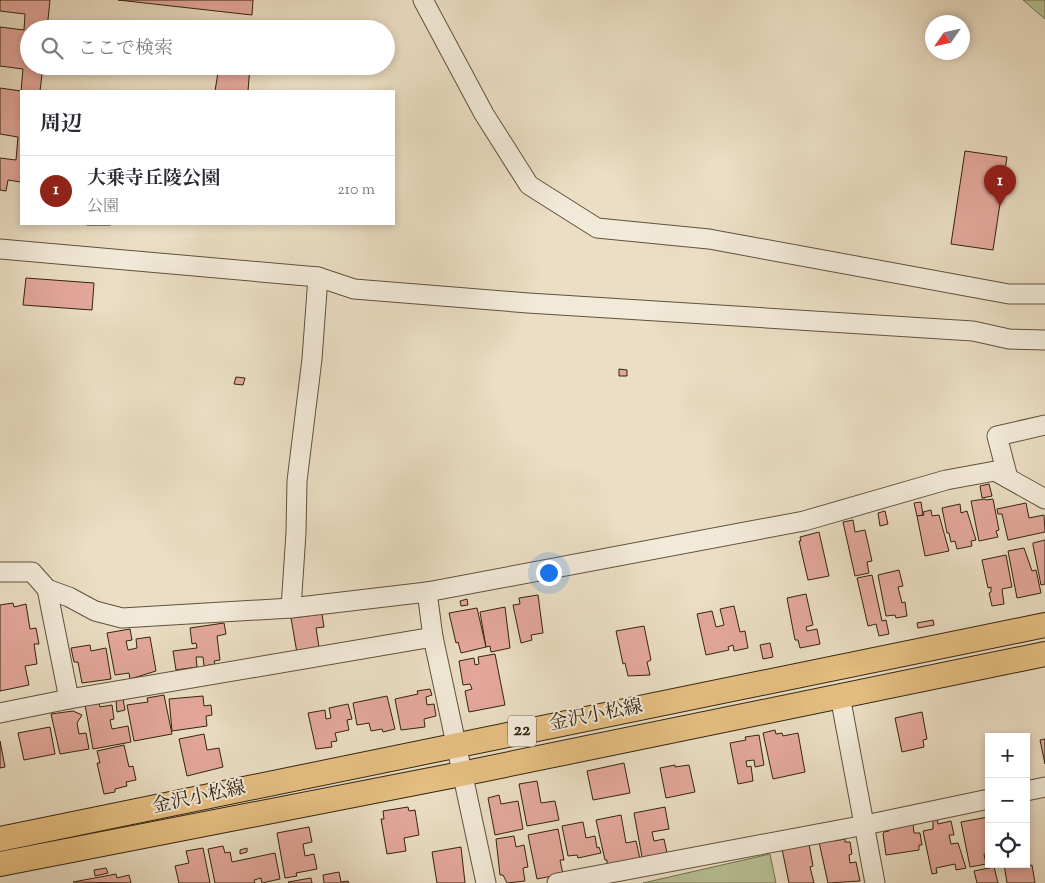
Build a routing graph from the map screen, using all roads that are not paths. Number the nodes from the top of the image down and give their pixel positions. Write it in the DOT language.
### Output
graph roads {
  1 [pos="423,0"];
  2 [pos="0,249"];
  3 [pos="318,277"];
  4 [pos="1045,294"];
  5 [pos="1045,340"];
  6 [pos="1045,425"];
  7 [pos="1008,478"];
  8 [pos="1045,499"];
  9 [pos="0,572"];
  10 [pos="46,589"];
  11 [pos="427,592"];
  12 [pos="290,608"];
  13 [pos="1045,625"];
  14 [pos="432,637"];
  15 [pos="1045,654"];
  16 [pos="840,696"];
  17 [pos="69,699"];
  18 [pos="0,713"];
  19 [pos="456,745"];
  20 [pos="461,774"];
  21 [pos="1045,787"];
  22 [pos="1030,790"];
  23 [pos="985,800"];
  24 [pos="865,825"];
  25 [pos="0,839"];
  26 [pos="0,864"];
  27 [pos="627,877"];
  28 [pos="486,883"];
  29 [pos="557,883"];
  30 [pos="875,883"];
  1 -- 4 [label="street"];
  2 -- 3 [label="street"];
  3 -- 5 [label="street"];
  3 -- 12 [label="street"];
  6 -- 7 [label="street"];
  7 -- 8 [label="street"];
  7 -- 11 [label="street"];
  9 -- 10 [label="street"];
  10 -- 12 [label="street"];
  10 -- 17 [label="street"];
  11 -- 12 [label="street"];
  11 -- 14 [label="street"];
  13 -- 19 [label="main road, 金沢小松線 / 22"];
  14 -- 17 [label="street"];
  14 -- 19 [label="street"];
  15 -- 16 [label="main road, 金沢小松線 / 22"];
  16 -- 20 [label="main road, 金沢小松線 / 22"];
  16 -- 24 [label="street"];
  17 -- 18 [label="street"];
  19 -- 20 [label="street"];
  19 -- 25 [label="main road, 金沢小松線 / 22"];
  20 -- 26 [label="main road, 金沢小松線 / 22"];
  20 -- 28 [label="street"];
  21 -- 22 [label="street"];
  23 -- 24 [label="street"];
  24 -- 27 [label="street"];
  24 -- 30 [label="street"];
  27 -- 29 [label="street"];
}
